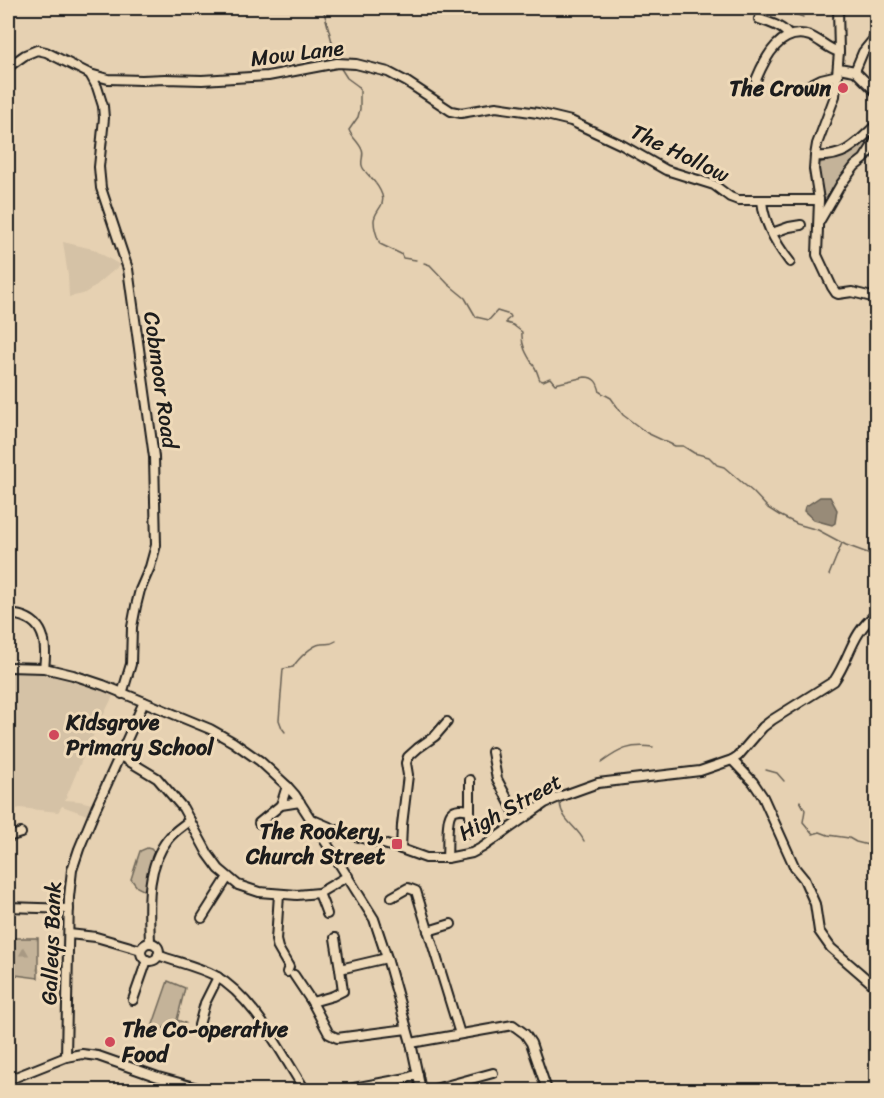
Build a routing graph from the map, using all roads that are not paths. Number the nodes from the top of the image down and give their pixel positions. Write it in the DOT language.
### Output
graph roads {
  1 [pos="838,8"];
  2 [pos="759,19"];
  3 [pos="789,36"];
  4 [pos="876,36"];
  5 [pos="839,52"];
  6 [pos="8,67"];
  7 [pos="855,71"];
  8 [pos="838,72"];
  9 [pos="90,74"];
  10 [pos="756,80"];
  11 [pos="805,87"];
  12 [pos="876,92"];
  13 [pos="496,107"];
  14 [pos="875,133"];
  15 [pos="815,156"];
  16 [pos="819,200"];
  17 [pos="762,201"];
  18 [pos="801,225"];
  19 [pos="817,226"];
  20 [pos="772,233"];
  21 [pos="790,258"];
  22 [pos="876,298"];
  23 [pos="8,614"];
  24 [pos="876,614"];
  25 [pos="8,667"];
  26 [pos="45,668"];
  27 [pos="122,694"];
  28 [pos="144,702"];
  29 [pos="447,722"];
  30 [pos="492,752"];
  31 [pos="120,755"];
  32 [pos="732,760"];
  33 [pos="470,780"];
  34 [pos="287,786"];
  35 [pos="300,802"];
  36 [pos="281,805"];
  37 [pos="470,810"];
  38 [pos="190,820"];
  39 [pos="312,820"];
  40 [pos="519,821"];
  41 [pos="259,823"];
  42 [pos="341,832"];
  43 [pos="21,833"];
  44 [pos="470,833"];
  45 [pos="8,837"];
  46 [pos="326,841"];
  47 [pos="401,849"];
  48 [pos="447,858"];
  49 [pos="348,876"];
  50 [pos="228,877"];
  51 [pos="319,893"];
  52 [pos="279,894"];
  53 [pos="392,897"];
  54 [pos="8,908"];
  55 [pos="69,909"];
  56 [pos="327,914"];
  57 [pos="201,920"];
  58 [pos="451,924"];
  59 [pos="428,931"];
  60 [pos="69,934"];
  61 [pos="335,938"];
  62 [pos="150,944"];
  63 [pos="141,950"];
  64 [pos="158,955"];
  65 [pos="387,958"];
  66 [pos="147,960"];
  67 [pos="340,969"];
  68 [pos="218,977"];
  69 [pos="876,987"];
  70 [pos="133,1000"];
  71 [pos="312,1002"];
  72 [pos="199,1025"];
  73 [pos="407,1029"];
  74 [pos="460,1034"];
  75 [pos="411,1043"];
  76 [pos="66,1057"];
  77 [pos="492,1073"];
  78 [pos="418,1074"];
  79 [pos="8,1080"];
  80 [pos="373,1088"];
  81 [pos="11,1090"];
  82 [pos="205,1090"];
  83 [pos="305,1090"];
  84 [pos="343,1090"];
  85 [pos="421,1090"];
  86 [pos="431,1090"];
  87 [pos="547,1090"];
  1 -- 5 [label="street"];
  2 -- 3 [label="street"];
  3 -- 5 [label="street"];
  3 -- 10 [label="street"];
  4 -- 7 [label="street"];
  5 -- 8 [label="street"];
  6 -- 9 [label="street, Mow Lane"];
  7 -- 8 [label="street"];
  7 -- 12 [label="street"];
  8 -- 11 [label="street"];
  8 -- 15 [label="street"];
  9 -- 13 [label="street, Mow Lane"];
  9 -- 27 [label="street, Cobmoor Road"];
  13 -- 17 [label="street, The Hollow"];
  14 -- 15 [label="street"];
  14 -- 19 [label="street"];
  15 -- 16 [label="street"];
  16 -- 17 [label="street, The Hollow"];
  16 -- 19 [label="street"];
  17 -- 20 [label="street"];
  18 -- 20 [label="street"];
  19 -- 22 [label="street"];
  20 -- 21 [label="street"];
  23 -- 26 [label="street"];
  24 -- 32 [label="street"];
  25 -- 26 [label="street"];
  26 -- 27 [label="street"];
  27 -- 28 [label="street"];
  28 -- 31 [label="street, Galleys Bank"];
  28 -- 34 [label="street"];
  29 -- 47 [label="street"];
  30 -- 40 [label="street"];
  31 -- 38 [label="street"];
  31 -- 55 [label="street, Galleys Bank"];
  32 -- 40 [label="street, High Street"];
  32 -- 69 [label="street"];
  33 -- 37 [label="street"];
  34 -- 35 [label="street"];
  34 -- 36 [label="street"];
  35 -- 36 [label="street"];
  35 -- 39 [label="street"];
  36 -- 41 [label="street"];
  37 -- 44 [label="street"];
  37 -- 48 [label="street"];
  38 -- 50 [label="street"];
  38 -- 62 [label="street"];
  39 -- 42 [label="street, High Street"];
  39 -- 46 [label="street"];
  40 -- 48 [label="street, High Street"];
  42 -- 46 [label="street"];
  42 -- 47 [label="street, High Street"];
  43 -- 45 [label="street"];
  46 -- 49 [label="street"];
  47 -- 48 [label="street, High Street"];
  49 -- 51 [label="street"];
  49 -- 65 [label="street"];
  50 -- 52 [label="street"];
  50 -- 57 [label="street"];
  51 -- 52 [label="street"];
  51 -- 56 [label="street"];
  52 -- 71 [label="street"];
  53 -- 59 [label="street"];
  54 -- 55 [label="street"];
  55 -- 60 [label="street, Galleys Bank"];
  58 -- 59 [label="street"];
  59 -- 74 [label="street"];
  60 -- 63 [label="street"];
  60 -- 76 [label="street, Galleys Bank"];
  61 -- 67 [label="street"];
  62 -- 63 [label="street"];
  62 -- 64 [label="street"];
  63 -- 66 [label="street"];
  64 -- 66 [label="street"];
  64 -- 68 [label="street"];
  65 -- 67 [label="street"];
  65 -- 73 [label="street"];
  66 -- 70 [label="street"];
  67 -- 71 [label="street"];
  68 -- 72 [label="street"];
  68 -- 83 [label="street"];
  71 -- 73 [label="street"];
  73 -- 75 [label="street"];
  74 -- 75 [label="street"];
  74 -- 87 [label="street"];
  75 -- 78 [label="street"];
  76 -- 79 [label="street"];
  76 -- 82 [label="street"];
  77 -- 86 [label="street"];
  78 -- 80 [label="street"];
  78 -- 85 [label="street"];
  79 -- 81 [label="street"];
  80 -- 84 [label="street"];
}
